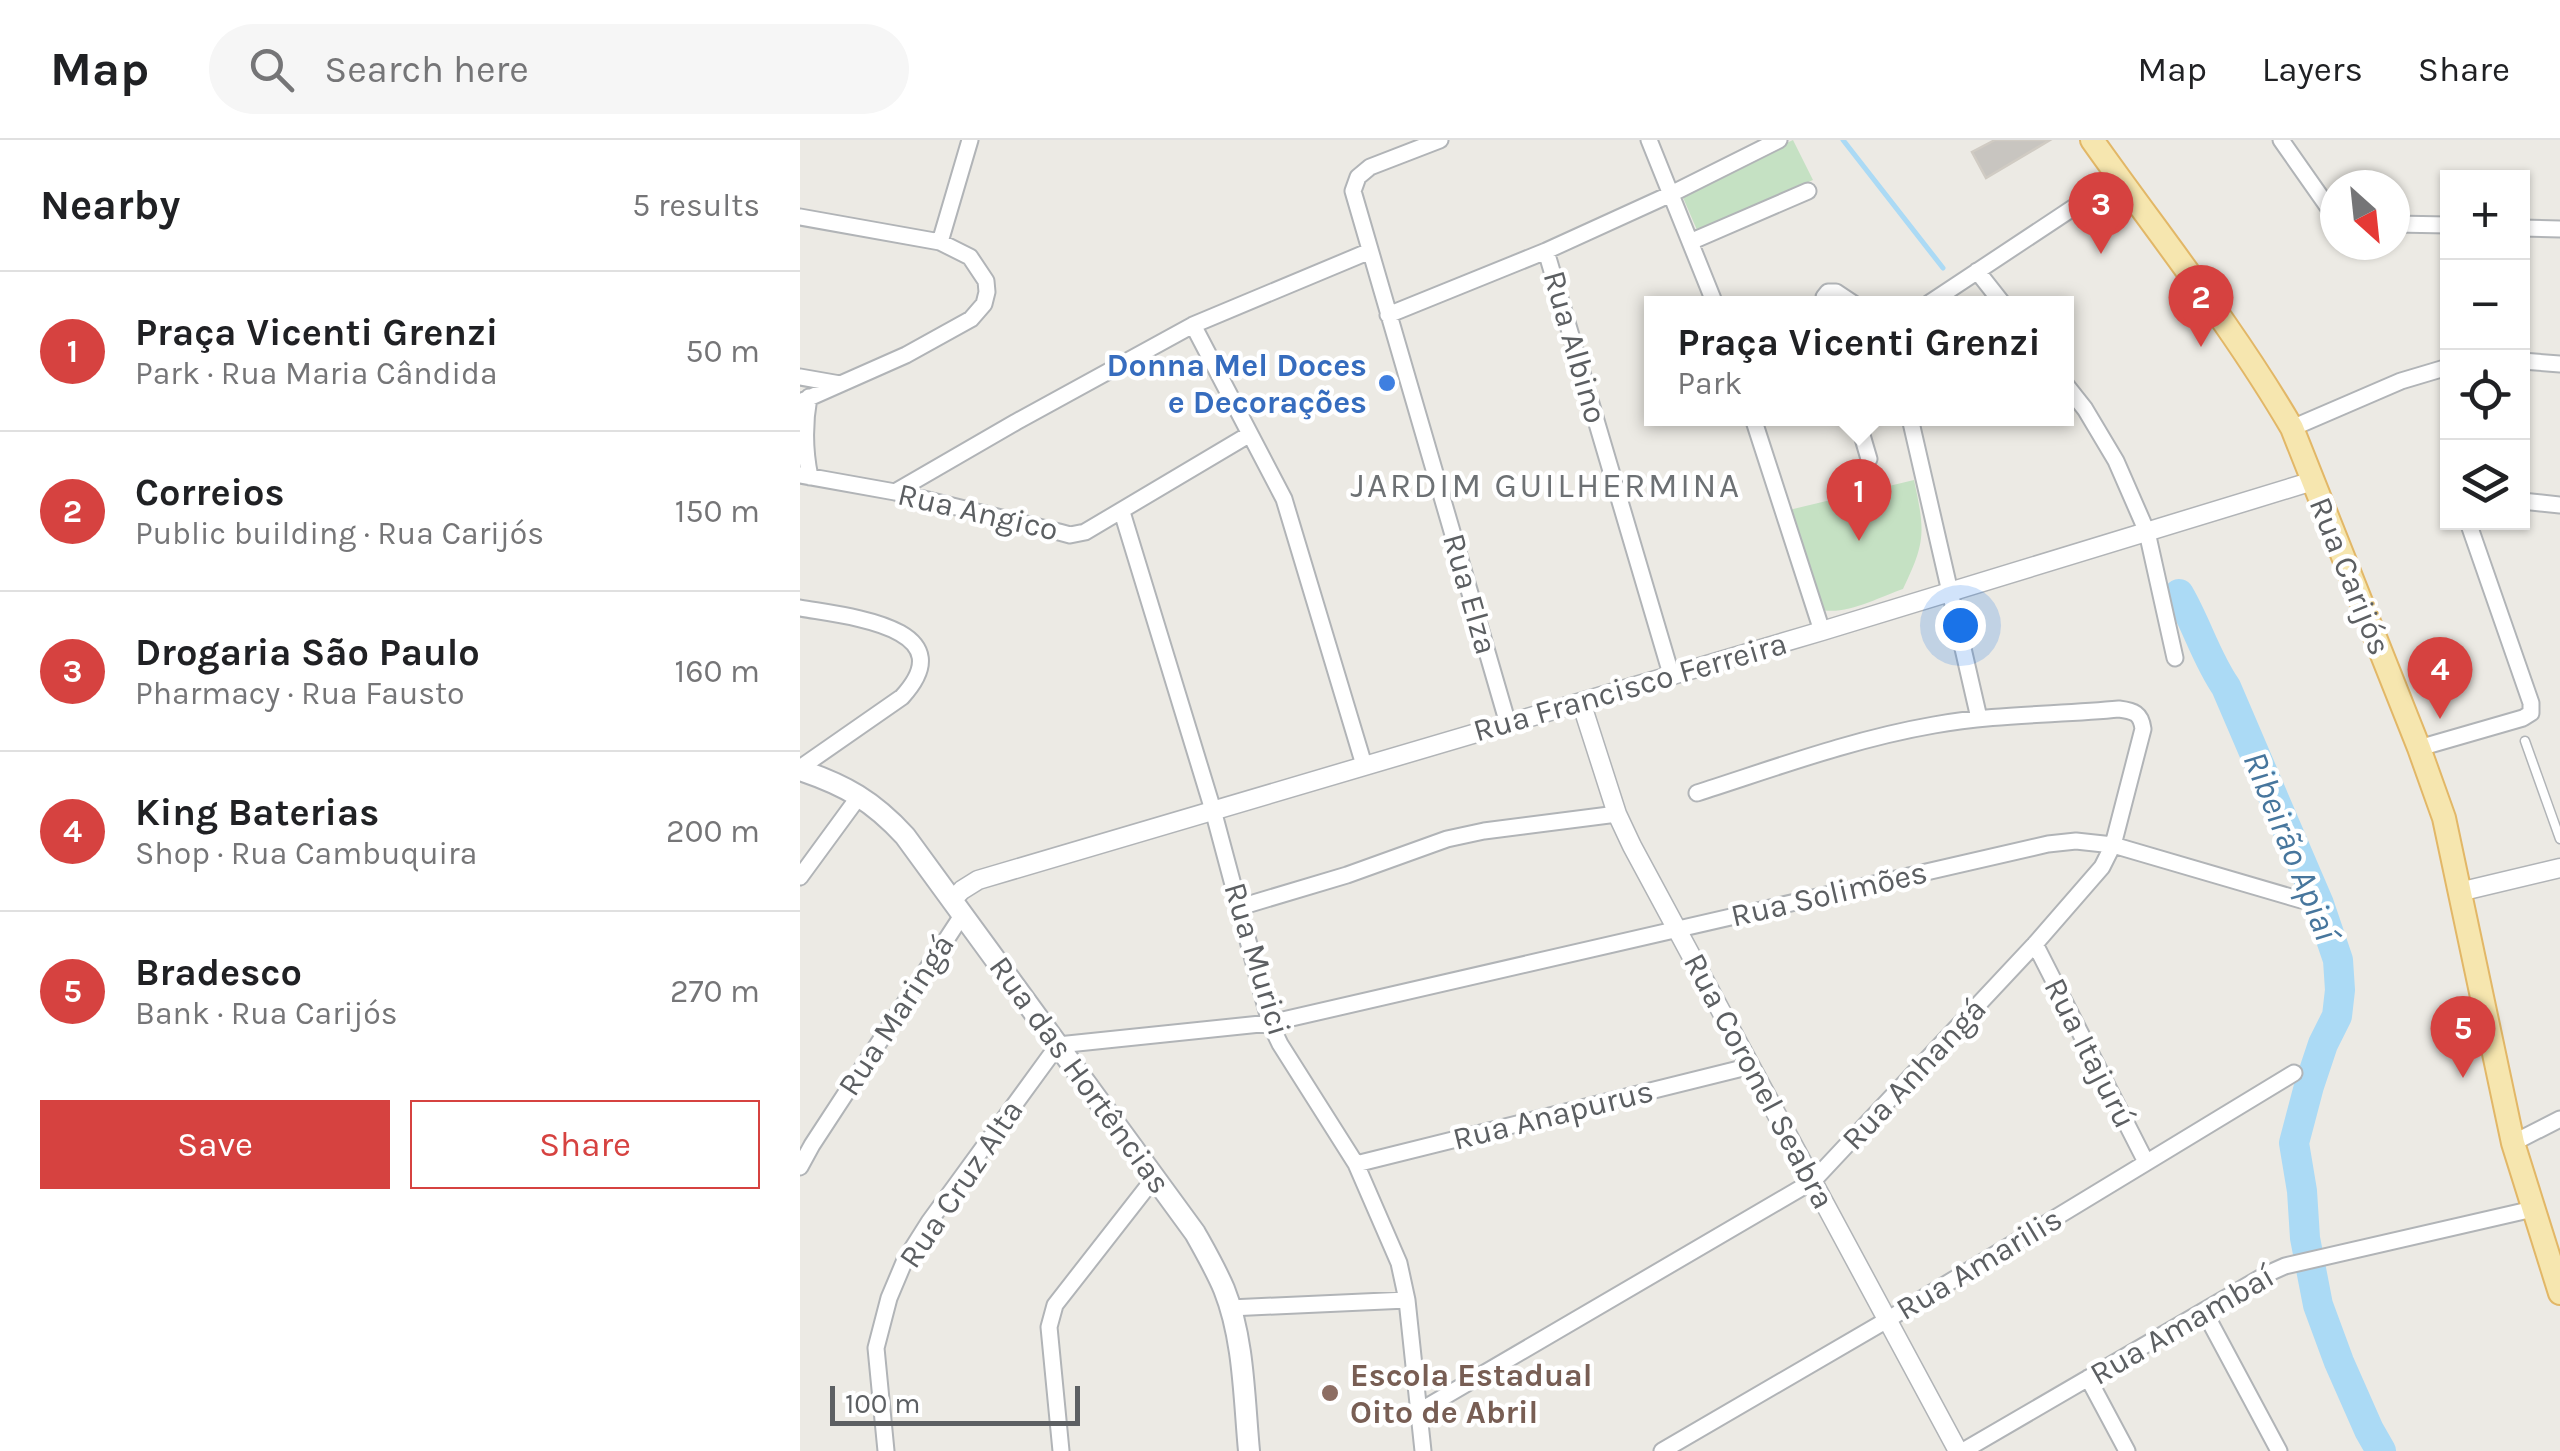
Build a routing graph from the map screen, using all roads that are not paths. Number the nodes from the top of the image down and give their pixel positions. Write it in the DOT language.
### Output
graph roads {
  1 [pos="970,140"];
  2 [pos="1440,140"];
  3 [pos="1649,140"];
  4 [pos="1780,140"];
  5 [pos="2092,140"];
  6 [pos="2281,140"];
  7 [pos="2118,178"];
  8 [pos="1808,191"];
  9 [pos="1671,194"];
  10 [pos="2320,196"];
  11 [pos="800,218"];
  12 [pos="2410,224"];
  13 [pos="2440,225"];
  14 [pos="2530,228"];
  15 [pos="2560,229"];
  16 [pos="940,242"];
  17 [pos="1690,242"];
  18 [pos="1546,250"];
  19 [pos="1370,251"];
  20 [pos="1977,271"];
  21 [pos="1713,296"];
  22 [pos="1940,296"];
  23 [pos="1996,296"];
  24 [pos="1388,315"];
  25 [pos="1193,325"];
  26 [pos="2530,362"];
  27 [pos="2560,364"];
  28 [pos="2440,369"];
  29 [pos="800,376"];
  30 [pos="840,384"];
  31 [pos="2074,395"];
  32 [pos="805,400"];
  33 [pos="1757,426"];
  34 [pos="1859,426"];
  35 [pos="1912,426"];
  36 [pos="2292,428"];
  37 [pos="1250,434"];
  38 [pos="1869,459"];
  39 [pos="805,476"];
  40 [pos="2312,481"];
  41 [pos="895,492"];
  42 [pos="2530,502"];
  43 [pos="2560,505"];
  44 [pos="1122,512"];
  45 [pos="2471,530"];
  46 [pos="2146,532"];
  47 [pos="1949,591"];
  48 [pos="800,608"];
  49 [pos="1822,631"];
  50 [pos="2175,658"];
  51 [pos="1671,674"];
  52 [pos="1581,702"];
  53 [pos="1979,718"];
  54 [pos="1508,724"];
  55 [pos="2525,741"];
  56 [pos="2419,748"];
  57 [pos="1364,766"];
  58 [pos="800,769"];
  59 [pos="1697,792"];
  60 [pos="860,795"];
  61 [pos="1213,810"];
  62 [pos="1617,814"];
  63 [pos="2560,839"];
  64 [pos="2114,845"];
  65 [pos="2560,868"];
  66 [pos="800,878"];
  67 [pos="2459,892"];
  68 [pos="2301,900"];
  69 [pos="957,907"];
  70 [pos="1240,907"];
  71 [pos="1676,928"];
  72 [pos="2035,944"];
  73 [pos="1270,1023"];
  74 [pos="1058,1045"];
  75 [pos="1751,1066"];
  76 [pos="2294,1073"];
  77 [pos="2560,1119"];
  78 [pos="2513,1143"];
  79 [pos="2146,1162"];
  80 [pos="1356,1164"];
  81 [pos="800,1167"];
  82 [pos="1155,1177"];
  83 [pos="1814,1181"];
  84 [pos="2532,1209"];
  85 [pos="2560,1294"];
  86 [pos="1407,1300"];
  87 [pos="1230,1308"];
  88 [pos="2204,1310"];
  89 [pos="1887,1320"];
  90 [pos="2088,1378"];
  91 [pos="1418,1412"];
  92 [pos="1058,1450"];
  93 [pos="886,1451"];
  94 [pos="1250,1451"];
  95 [pos="1423,1451"];
  96 [pos="1662,1451"];
  97 [pos="1961,1451"];
  98 [pos="2127,1451"];
  99 [pos="2279,1451"];
  1 -- 16 [label="street"];
  2 -- 19 [label="street, Rua Elza"];
  3 -- 9 [label="street"];
  4 -- 9 [label="street"];
  5 -- 7 [label="main road, Rua Carijós"];
  6 -- 10 [label="street"];
  7 -- 20 [label="street"];
  7 -- 36 [label="main road, Rua Carijós"];
  8 -- 17 [label="street"];
  9 -- 17 [label="street"];
  9 -- 18 [label="street"];
  11 -- 16 [label="street"];
  12 -- 13 [label="street"];
  14 -- 15 [label="street"];
  16 -- 30 [label="street"];
  17 -- 21 [label="street"];
  18 -- 24 [label="street"];
  18 -- 51 [label="street, Rua Albino"];
  19 -- 24 [label="street, Rua Elza"];
  19 -- 25 [label="street"];
  20 -- 22 [label="street"];
  20 -- 23 [label="street"];
  24 -- 54 [label="street, Rua Elza"];
  25 -- 37 [label="street"];
  25 -- 41 [label="street"];
  26 -- 27 [label="street"];
  28 -- 36 [label="street"];
  29 -- 30 [label="street"];
  30 -- 32 [label="street"];
  31 -- 46 [label="street"];
  32 -- 39 [label="street"];
  33 -- 49 [label="street"];
  34 -- 38 [label="street"];
  35 -- 47 [label="street"];
  36 -- 40 [label="main road, Rua Carijós"];
  37 -- 44 [label="street, Rua Angico"];
  37 -- 57 [label="street"];
  39 -- 41 [label="street, Rua Angico"];
  40 -- 46 [label="street, Rua Francisco Ferreira"];
  40 -- 56 [label="main road, Rua Carijós"];
  41 -- 44 [label="street, Rua Angico"];
  42 -- 43 [label="street"];
  44 -- 61 [label="street, Rua Murici"];
  45 -- 56 [label="street"];
  46 -- 47 [label="street, Rua Francisco Ferreira"];
  46 -- 50 [label="street"];
  47 -- 49 [label="street, Rua Francisco Ferreira"];
  47 -- 53 [label="street"];
  48 -- 58 [label="street"];
  49 -- 51 [label="street, Rua Francisco Ferreira"];
  51 -- 52 [label="street, Rua Francisco Ferreira"];
  52 -- 54 [label="street, Rua Francisco Ferreira"];
  52 -- 62 [label="street, Rua Coronel Seabra"];
  53 -- 59 [label="street"];
  53 -- 64 [label="street, Rua Anhangá"];
  54 -- 57 [label="street, Rua Francisco Ferreira"];
  55 -- 63 [label="lane"];
  56 -- 67 [label="main road, Rua Carijós"];
  57 -- 61 [label="street, Rua Francisco Ferreira"];
  58 -- 60 [label="main road, Rua das Hortências"];
  60 -- 66 [label="street"];
  60 -- 69 [label="main road, Rua das Hortências"];
  61 -- 69 [label="street, Rua Francisco Ferreira"];
  61 -- 70 [label="street, Rua Murici"];
  62 -- 70 [label="street"];
  62 -- 71 [label="street, Rua Coronel Seabra"];
  64 -- 68 [label="street, Rua Solimões"];
  64 -- 71 [label="street, Rua Solimões"];
  64 -- 72 [label="street, Rua Anhangá"];
  65 -- 67 [label="street"];
  67 -- 78 [label="main road, Rua Carijós"];
  69 -- 74 [label="main road, Rua das Hortências"];
  69 -- 81 [label="street, Rua Maringá"];
  70 -- 73 [label="street, Rua Murici"];
  71 -- 73 [label="street, Rua Solimões"];
  71 -- 75 [label="street, Rua Coronel Seabra"];
  72 -- 79 [label="street, Rua Itajurú"];
  72 -- 83 [label="street, Rua Anhangá"];
  73 -- 74 [label="street, Rua Solimões"];
  73 -- 80 [label="street, Rua Murici"];
  74 -- 82 [label="main road, Rua das Hortências"];
  74 -- 93 [label="street, Rua Cruz Alta"];
  75 -- 80 [label="street, Rua Anapurus"];
  75 -- 83 [label="street, Rua Coronel Seabra"];
  76 -- 79 [label="street, Rua Amarilis"];
  77 -- 78 [label="street"];
  78 -- 84 [label="main road, Rua Carijós"];
  79 -- 89 [label="street, Rua Amarilis"];
  80 -- 86 [label="street, Rua Murici"];
  82 -- 87 [label="main road, Rua das Hortências"];
  82 -- 92 [label="street"];
  83 -- 89 [label="street, Rua Coronel Seabra"];
  83 -- 91 [label="street, Rua Anhangá"];
  84 -- 85 [label="main road, Rua Carijós"];
  84 -- 88 [label="street, Rua Amambaí"];
  86 -- 87 [label="street"];
  86 -- 91 [label="street, Rua Murici"];
  87 -- 94 [label="main road, Rua das Hortências"];
  88 -- 90 [label="street, Rua Amambaí"];
  88 -- 99 [label="street"];
  89 -- 96 [label="street, Rua Amarilis"];
  89 -- 97 [label="street, Rua Coronel Seabra"];
  90 -- 97 [label="street, Rua Amambaí"];
  90 -- 98 [label="street"];
  91 -- 95 [label="street, Rua Murici"];
}
